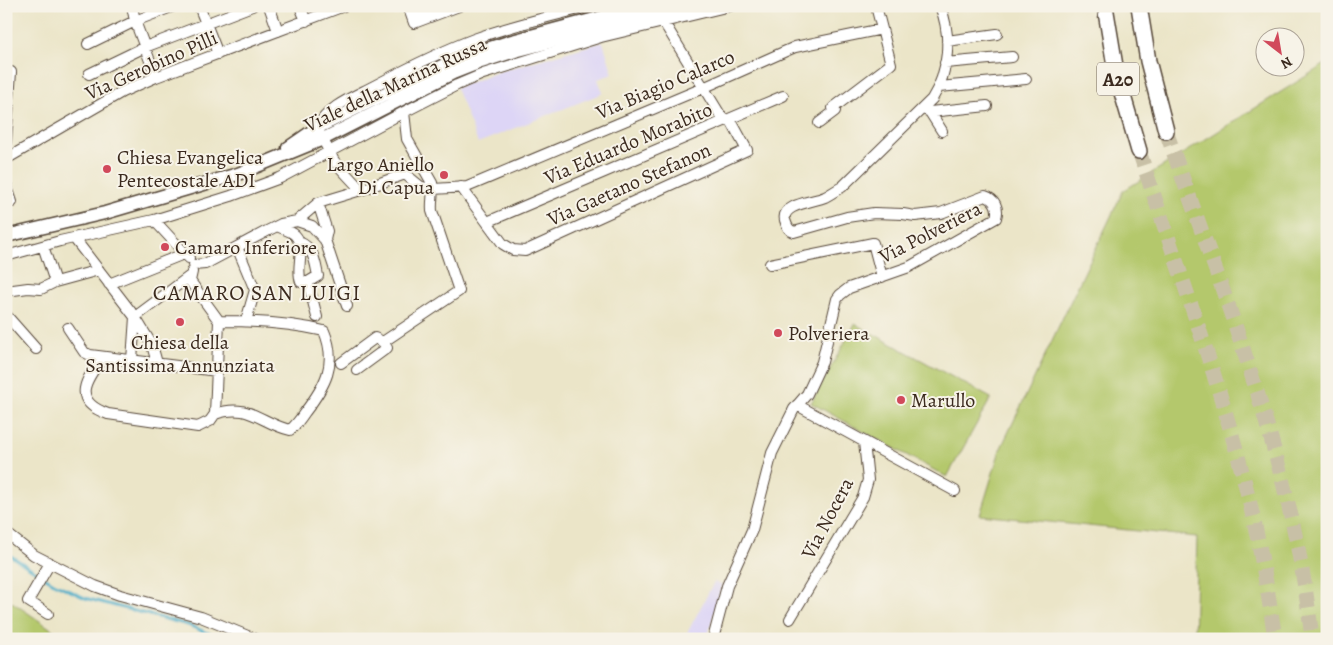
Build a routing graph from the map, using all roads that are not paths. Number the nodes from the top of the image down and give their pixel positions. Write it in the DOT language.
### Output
graph roads {
  1 [pos="125,6"];
  2 [pos="132,6"];
  3 [pos="174,6"];
  4 [pos="199,6"];
  5 [pos="252,6"];
  6 [pos="269,6"];
  7 [pos="300,6"];
  8 [pos="344,6"];
  9 [pos="432,6"];
  10 [pos="459,6"];
  11 [pos="591,6"];
  12 [pos="644,6"];
  13 [pos="689,6"];
  14 [pos="730,6"];
  15 [pos="876,6"];
  16 [pos="940,6"];
  17 [pos="1105,6"];
  18 [pos="1139,6"];
  19 [pos="332,8"];
  20 [pos="410,10"];
  21 [pos="135,21"];
  22 [pos="306,21"];
  23 [pos="663,21"];
  24 [pos="206,24"];
  25 [pos="882,29"];
  26 [pos="278,31"];
  27 [pos="997,34"];
  28 [pos="947,41"];
  29 [pos="88,44"];
  30 [pos="145,47"];
  31 [pos="218,54"];
  32 [pos="1012,57"];
  33 [pos="945,63"];
  34 [pos="11,72"];
  35 [pos="89,74"];
  36 [pos="156,77"];
  37 [pos="1026,79"];
  38 [pos="939,87"];
  39 [pos="704,88"];
  40 [pos="784,96"];
  41 [pos="987,106"];
  42 [pos="926,110"];
  43 [pos="404,112"];
  44 [pos="727,120"];
  45 [pos="818,123"];
  46 [pos="942,131"];
  47 [pos="1166,131"];
  48 [pos="320,134"];
  49 [pos="6,141"];
  50 [pos="1139,151"];
  51 [pos="329,152"];
  52 [pos="6,159"];
  53 [pos="6,184"];
  54 [pos="433,189"];
  55 [pos="465,189"];
  56 [pos="361,190"];
  57 [pos="12,202"];
  58 [pos="318,203"];
  59 [pos="154,220"];
  60 [pos="297,221"];
  61 [pos="487,222"];
  62 [pos="277,226"];
  63 [pos="6,236"];
  64 [pos="74,238"];
  65 [pos="325,240"];
  66 [pos="300,242"];
  67 [pos="43,246"];
  68 [pos="237,247"];
  69 [pos="186,254"];
  70 [pos="6,256"];
  71 [pos="770,264"];
  72 [pos="194,266"];
  73 [pos="99,270"];
  74 [pos="190,276"];
  75 [pos="882,277"];
  76 [pos="310,280"];
  77 [pos="55,282"];
  78 [pos="109,284"];
  79 [pos="6,290"];
  80 [pos="347,306"];
  81 [pos="6,315"];
  82 [pos="135,317"];
  83 [pos="317,317"];
  84 [pos="219,320"];
  85 [pos="246,321"];
  86 [pos="68,328"];
  87 [pos="383,342"];
  88 [pos="36,349"];
  89 [pos="103,356"];
  90 [pos="132,360"];
  91 [pos="157,363"];
  92 [pos="341,363"];
  93 [pos="357,370"];
  94 [pos="217,371"];
  95 [pos="798,405"];
  96 [pos="215,414"];
  97 [pos="864,442"];
  98 [pos="955,491"];
  99 [pos="6,533"];
  100 [pos="48,567"];
  101 [pos="48,614"];
  102 [pos="790,619"];
  103 [pos="255,639"];
  104 [pos="713,639"];
  1 -- 21 [label="street"];
  2 -- 21 [label="street"];
  3 -- 21 [label="street"];
  4 -- 24 [label="street"];
  5 -- 24 [label="street"];
  6 -- 26 [label="street"];
  7 -- 22 [label="street"];
  8 -- 19 [label="street, Via Gerobino Pilli"];
  9 -- 20 [label="street"];
  10 -- 20 [label="street"];
  11 -- 48 [label="street"];
  12 -- 48 [label="main road, Viale della Marina Russa"];
  13 -- 48 [label="main road, Viale della Marina Russa"];
  14 -- 23 [label="street"];
  15 -- 25 [label="street"];
  16 -- 28 [label="street, Via Polveriera"];
  17 -- 50 [label="highway, A20"];
  18 -- 47 [label="highway, A20"];
  19 -- 22 [label="street, Via Gerobino Pilli"];
  21 -- 29 [label="street"];
  21 -- 30 [label="street"];
  22 -- 26 [label="street, Via Gerobino Pilli"];
  23 -- 39 [label="street"];
  23 -- 43 [label="street"];
  24 -- 30 [label="street"];
  24 -- 31 [label="street"];
  25 -- 39 [label="street, Via Biagio Calarco"];
  25 -- 45 [label="street"];
  26 -- 31 [label="street, Via Gerobino Pilli"];
  27 -- 28 [label="street"];
  28 -- 33 [label="street, Via Polveriera"];
  30 -- 35 [label="street"];
  30 -- 36 [label="street"];
  31 -- 36 [label="street, Via Gerobino Pilli"];
  32 -- 33 [label="street"];
  33 -- 38 [label="street, Via Polveriera"];
  34 -- 49 [label="street"];
  36 -- 52 [label="street, Via Gerobino Pilli"];
  37 -- 38 [label="street"];
  38 -- 42 [label="street, Via Polveriera"];
  39 -- 44 [label="street"];
  39 -- 55 [label="street, Via Biagio Calarco"];
  40 -- 44 [label="street, Via Eduardo Morabito"];
  41 -- 42 [label="street"];
  42 -- 46 [label="street"];
  42 -- 75 [label="street, Via Polveriera"];
  43 -- 51 [label="street"];
  43 -- 54 [label="street"];
  44 -- 61 [label="street, Via Eduardo Morabito"];
  44 -- 61 [label="street, Via Gaetano Stefanon"];
  48 -- 51 [label="street"];
  48 -- 63 [label="main road, Viale della Marina Russa"];
  51 -- 56 [label="street"];
  51 -- 59 [label="street"];
  53 -- 57 [label="street"];
  54 -- 55 [label="street, Via Biagio Calarco"];
  54 -- 56 [label="street"];
  54 -- 87 [label="street"];
  55 -- 61 [label="street"];
  56 -- 58 [label="street"];
  58 -- 60 [label="street"];
  58 -- 65 [label="street"];
  59 -- 64 [label="street"];
  59 -- 69 [label="street"];
  60 -- 62 [label="street"];
  60 -- 65 [label="street"];
  62 -- 66 [label="street"];
  62 -- 68 [label="street"];
  64 -- 67 [label="street"];
  64 -- 73 [label="street"];
  65 -- 80 [label="street"];
  66 -- 76 [label="street"];
  66 -- 76 [label="street"];
  67 -- 70 [label="street"];
  67 -- 77 [label="street"];
  68 -- 72 [label="street"];
  68 -- 85 [label="street"];
  69 -- 72 [label="street"];
  69 -- 78 [label="street"];
  71 -- 75 [label="street"];
  72 -- 74 [label="street"];
  73 -- 77 [label="street"];
  73 -- 78 [label="street"];
  74 -- 82 [label="street"];
  74 -- 84 [label="street"];
  75 -- 95 [label="street, Via Polveriera"];
  76 -- 83 [label="street"];
  77 -- 79 [label="street"];
  78 -- 82 [label="street"];
  81 -- 88 [label="street"];
  82 -- 90 [label="street"];
  82 -- 91 [label="street"];
  84 -- 85 [label="street"];
  84 -- 94 [label="street"];
  85 -- 96 [label="street"];
  86 -- 89 [label="street"];
  87 -- 92 [label="street"];
  87 -- 93 [label="street"];
  89 -- 90 [label="street"];
  89 -- 96 [label="street"];
  90 -- 91 [label="street"];
  91 -- 94 [label="street"];
  94 -- 96 [label="street"];
  95 -- 97 [label="street"];
  95 -- 104 [label="street, Via Polveriera"];
  97 -- 98 [label="street"];
  97 -- 102 [label="street, Via Nocera"];
  99 -- 100 [label="street"];
  100 -- 101 [label="street"];
  100 -- 103 [label="street"];
}
